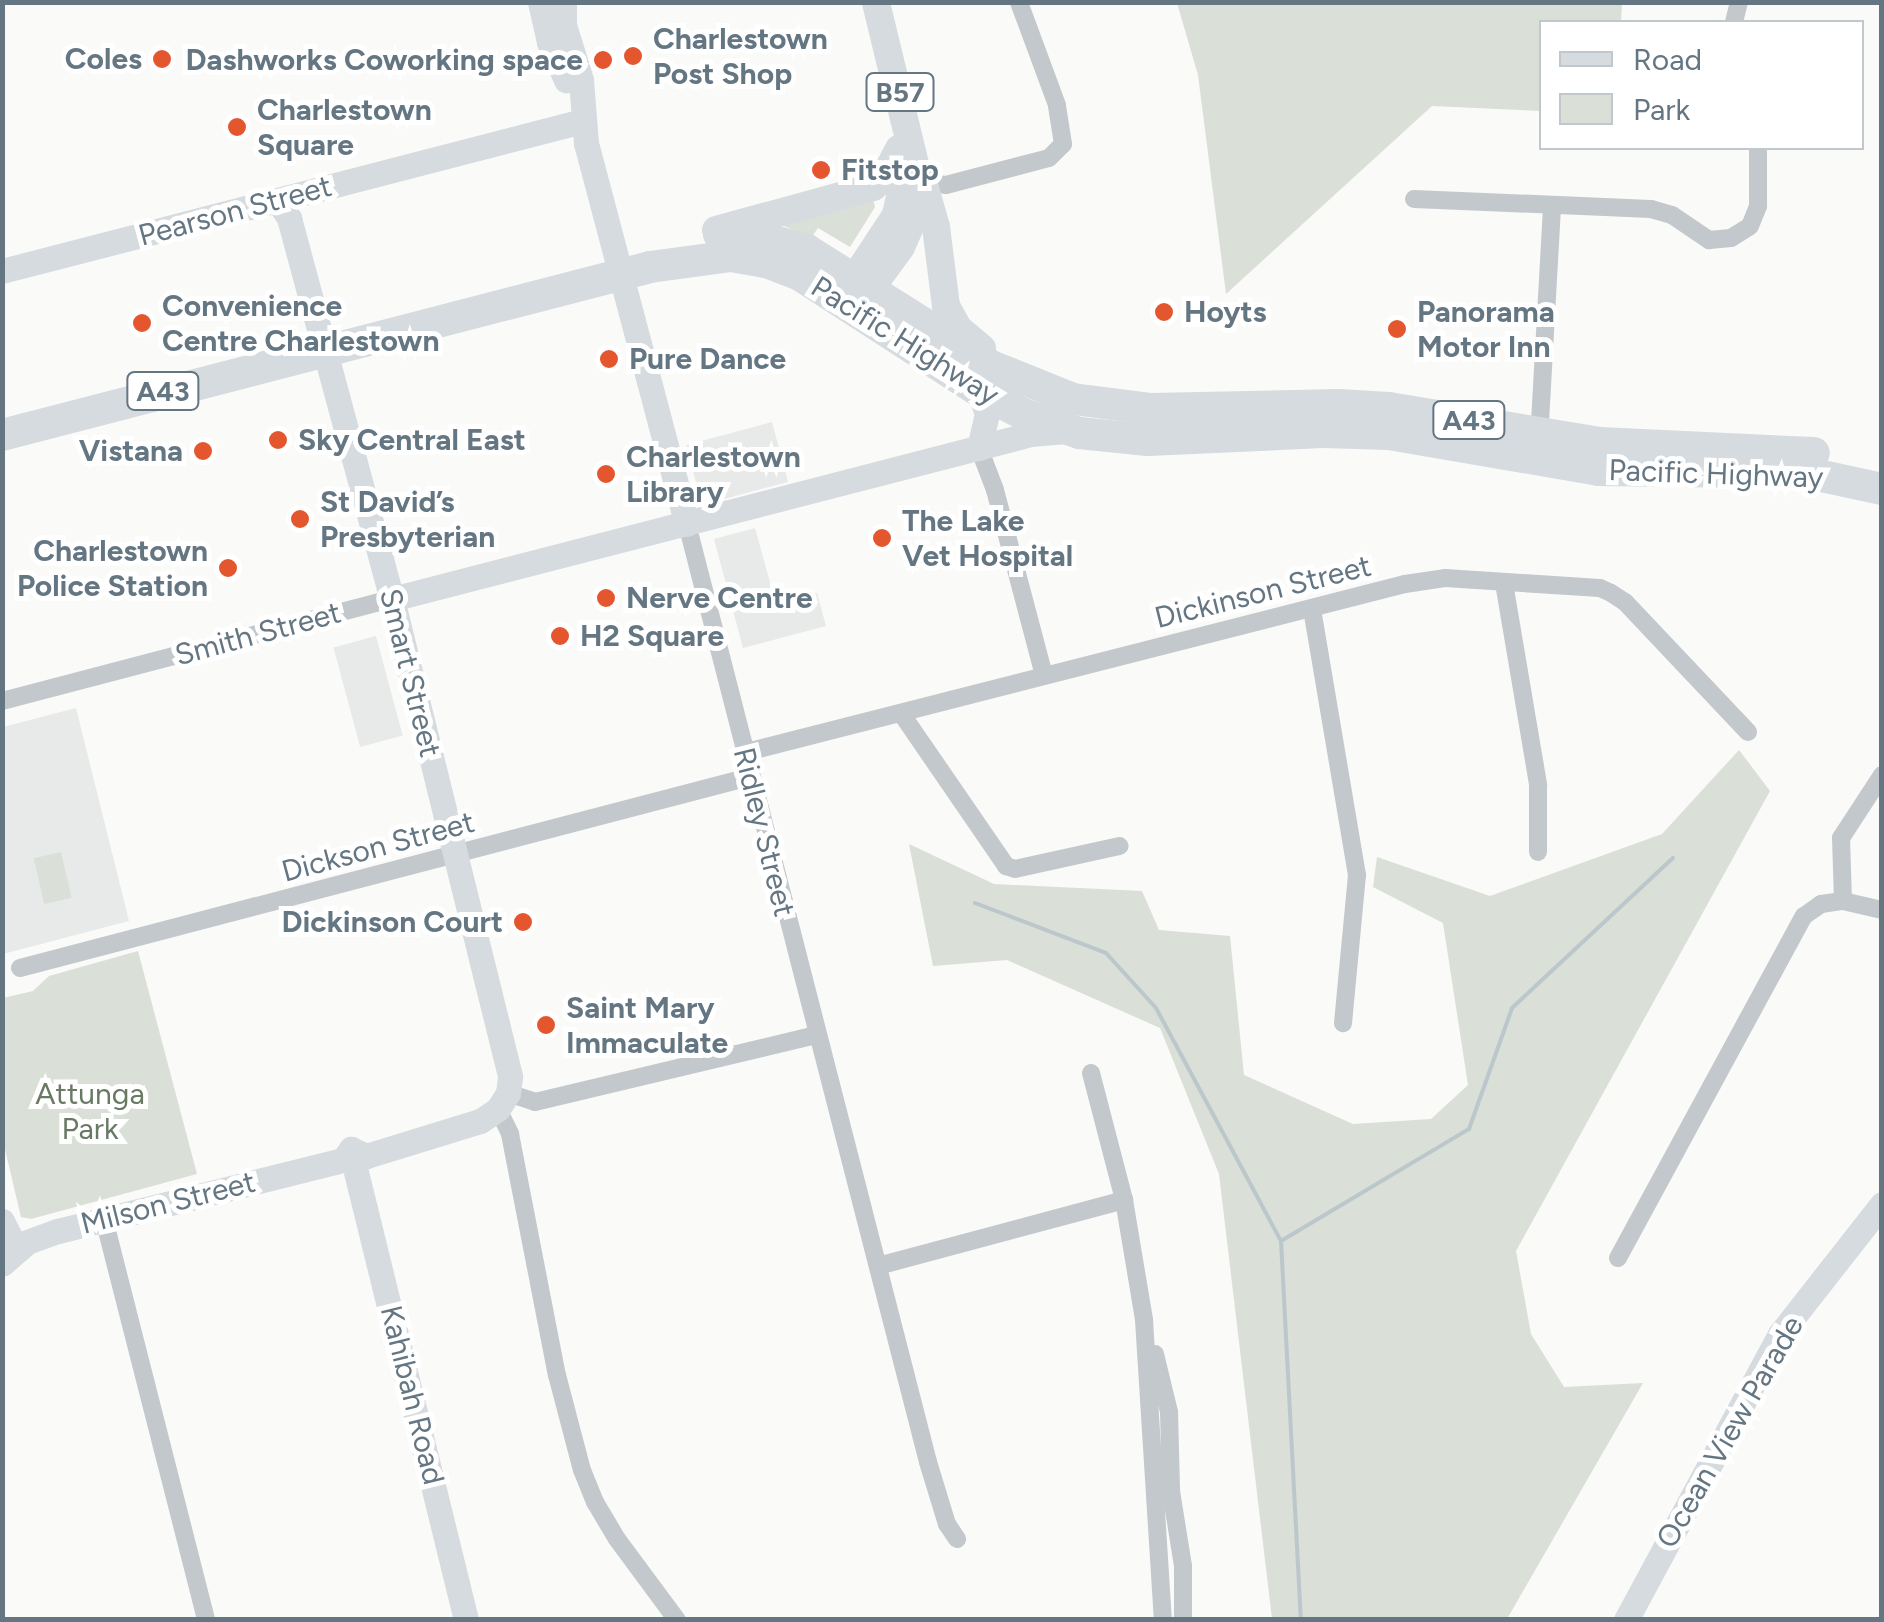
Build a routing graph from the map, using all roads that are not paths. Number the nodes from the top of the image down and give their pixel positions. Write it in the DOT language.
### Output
graph roads {
  1 [pos="540,2"];
  2 [pos="564,2"];
  3 [pos="861,2"];
  4 [pos="876,2"];
  5 [pos="1019,2"];
  6 [pos="559,40"];
  7 [pos="583,121"];
  8 [pos="899,149"];
  9 [pos="1758,150"];
  10 [pos="934,183"];
  11 [pos="1414,199"];
  12 [pos="278,200"];
  13 [pos="1552,206"];
  14 [pos="706,235"];
  15 [pos="622,264"];
  16 [pos="2,271"];
  17 [pos="856,293"];
  18 [pos="322,341"];
  19 [pos="1022,381"];
  20 [pos="980,391"];
  21 [pos="2,415"];
  22 [pos="1069,430"];
  23 [pos="2,434"];
  24 [pos="1538,447"];
  25 [pos="979,448"];
  26 [pos="1882,468"];
  27 [pos="1882,489"];
  28 [pos="687,524"];
  29 [pos="1504,583"];
  30 [pos="392,599"];
  31 [pos="1312,610"];
  32 [pos="1044,676"];
  33 [pos="2,701"];
  34 [pos="901,713"];
  35 [pos="1748,732"];
  36 [pos="743,753"];
  37 [pos="1882,774"];
  38 [pos="750,777"];
  39 [pos="1120,846"];
  40 [pos="1538,852"];
  41 [pos="457,855"];
  42 [pos="1843,902"];
  43 [pos="1882,910"];
  44 [pos="20,968"];
  45 [pos="1343,1023"];
  46 [pos="816,1035"];
  47 [pos="1091,1073"];
  48 [pos="503,1101"];
  49 [pos="355,1163"];
  50 [pos="1124,1200"];
  51 [pos="1882,1204"];
  52 [pos="104,1219"];
  53 [pos="2,1221"];
  54 [pos="9,1256"];
  55 [pos="1618,1258"];
  56 [pos="878,1266"];
  57 [pos="1144,1320"];
  58 [pos="957,1540"];
  59 [pos="206,1620"];
  60 [pos="466,1620"];
  61 [pos="677,1620"];
  62 [pos="1164,1620"];
  63 [pos="1183,1620"];
  64 [pos="1626,1620"];
  1 -- 6 [label="street, Ridley Street"];
  2 -- 6 [label="street, Ridley Street"];
  3 -- 8 [label="main road, B57"];
  4 -- 10 [label="main road, B57"];
  5 -- 10 [label="street"];
  6 -- 7 [label="street, Ridley Street"];
  7 -- 12 [label="street, Pearson Street"];
  7 -- 15 [label="street, Ridley Street"];
  8 -- 14 [label="main road"];
  8 -- 17 [label="main road, B57"];
  9 -- 13 [label="street"];
  10 -- 17 [label="main road, B57"];
  10 -- 19 [label="main road"];
  11 -- 13 [label="street"];
  12 -- 16 [label="street, Pearson Street"];
  12 -- 18 [label="street, Smart Street"];
  13 -- 24 [label="street"];
  14 -- 15 [label="highway, Pacific Highway / A43"];
  14 -- 17 [label="highway, Pacific Highway / A43"];
  15 -- 17 [label="highway, Pacific Highway / A43"];
  15 -- 18 [label="highway, Pacific Highway / A43"];
  15 -- 28 [label="street, Ridley Street"];
  17 -- 19 [label="highway, Pacific Highway / A43"];
  17 -- 20 [label="highway, Pacific Highway / A43"];
  18 -- 21 [label="highway, Pacific Highway / A43"];
  18 -- 23 [label="highway, Pacific Highway / A43"];
  18 -- 30 [label="street, Smart Street"];
  19 -- 24 [label="highway, Pacific Highway / A43"];
  20 -- 22 [label="highway, Pacific Highway / A43"];
  20 -- 25 [label="street"];
  22 -- 24 [label="highway, Pacific Highway / A43"];
  22 -- 25 [label="street, Smith Street"];
  24 -- 26 [label="highway, Pacific Highway / A43"];
  24 -- 27 [label="highway, Pacific Highway / A43"];
  25 -- 28 [label="street, Smith Street"];
  25 -- 32 [label="street"];
  28 -- 30 [label="street, Smith Street"];
  28 -- 36 [label="street, Ridley Street"];
  29 -- 31 [label="street, Dickinson Street"];
  29 -- 35 [label="street, Dickinson Street"];
  29 -- 40 [label="street"];
  30 -- 33 [label="street, Smith Street"];
  30 -- 41 [label="street, Smart Street"];
  31 -- 32 [label="street, Dickinson Street"];
  31 -- 45 [label="street"];
  32 -- 34 [label="street, Dickinson Street"];
  34 -- 36 [label="street, Dickinson Street"];
  34 -- 39 [label="street"];
  36 -- 38 [label="street, Ridley Street"];
  37 -- 42 [label="street"];
  38 -- 41 [label="street, Dickson Street"];
  38 -- 46 [label="street, Ridley Street"];
  41 -- 44 [label="street, Dickson Street"];
  41 -- 48 [label="street, Smart Street"];
  42 -- 43 [label="street"];
  42 -- 55 [label="street"];
  46 -- 48 [label="street"];
  46 -- 56 [label="street, Ridley Street"];
  47 -- 50 [label="street"];
  48 -- 49 [label="street, Milson Street"];
  48 -- 61 [label="street"];
  49 -- 52 [label="street, Milson Street"];
  49 -- 60 [label="street, Kahibah Road"];
  50 -- 56 [label="street"];
  50 -- 57 [label="street"];
  51 -- 64 [label="street, Ocean View Parade"];
  52 -- 54 [label="street, Milson Street"];
  52 -- 59 [label="street"];
  53 -- 54 [label="street"];
  56 -- 58 [label="street, Ridley Street"];
  57 -- 62 [label="street"];
  57 -- 63 [label="street"];
}
